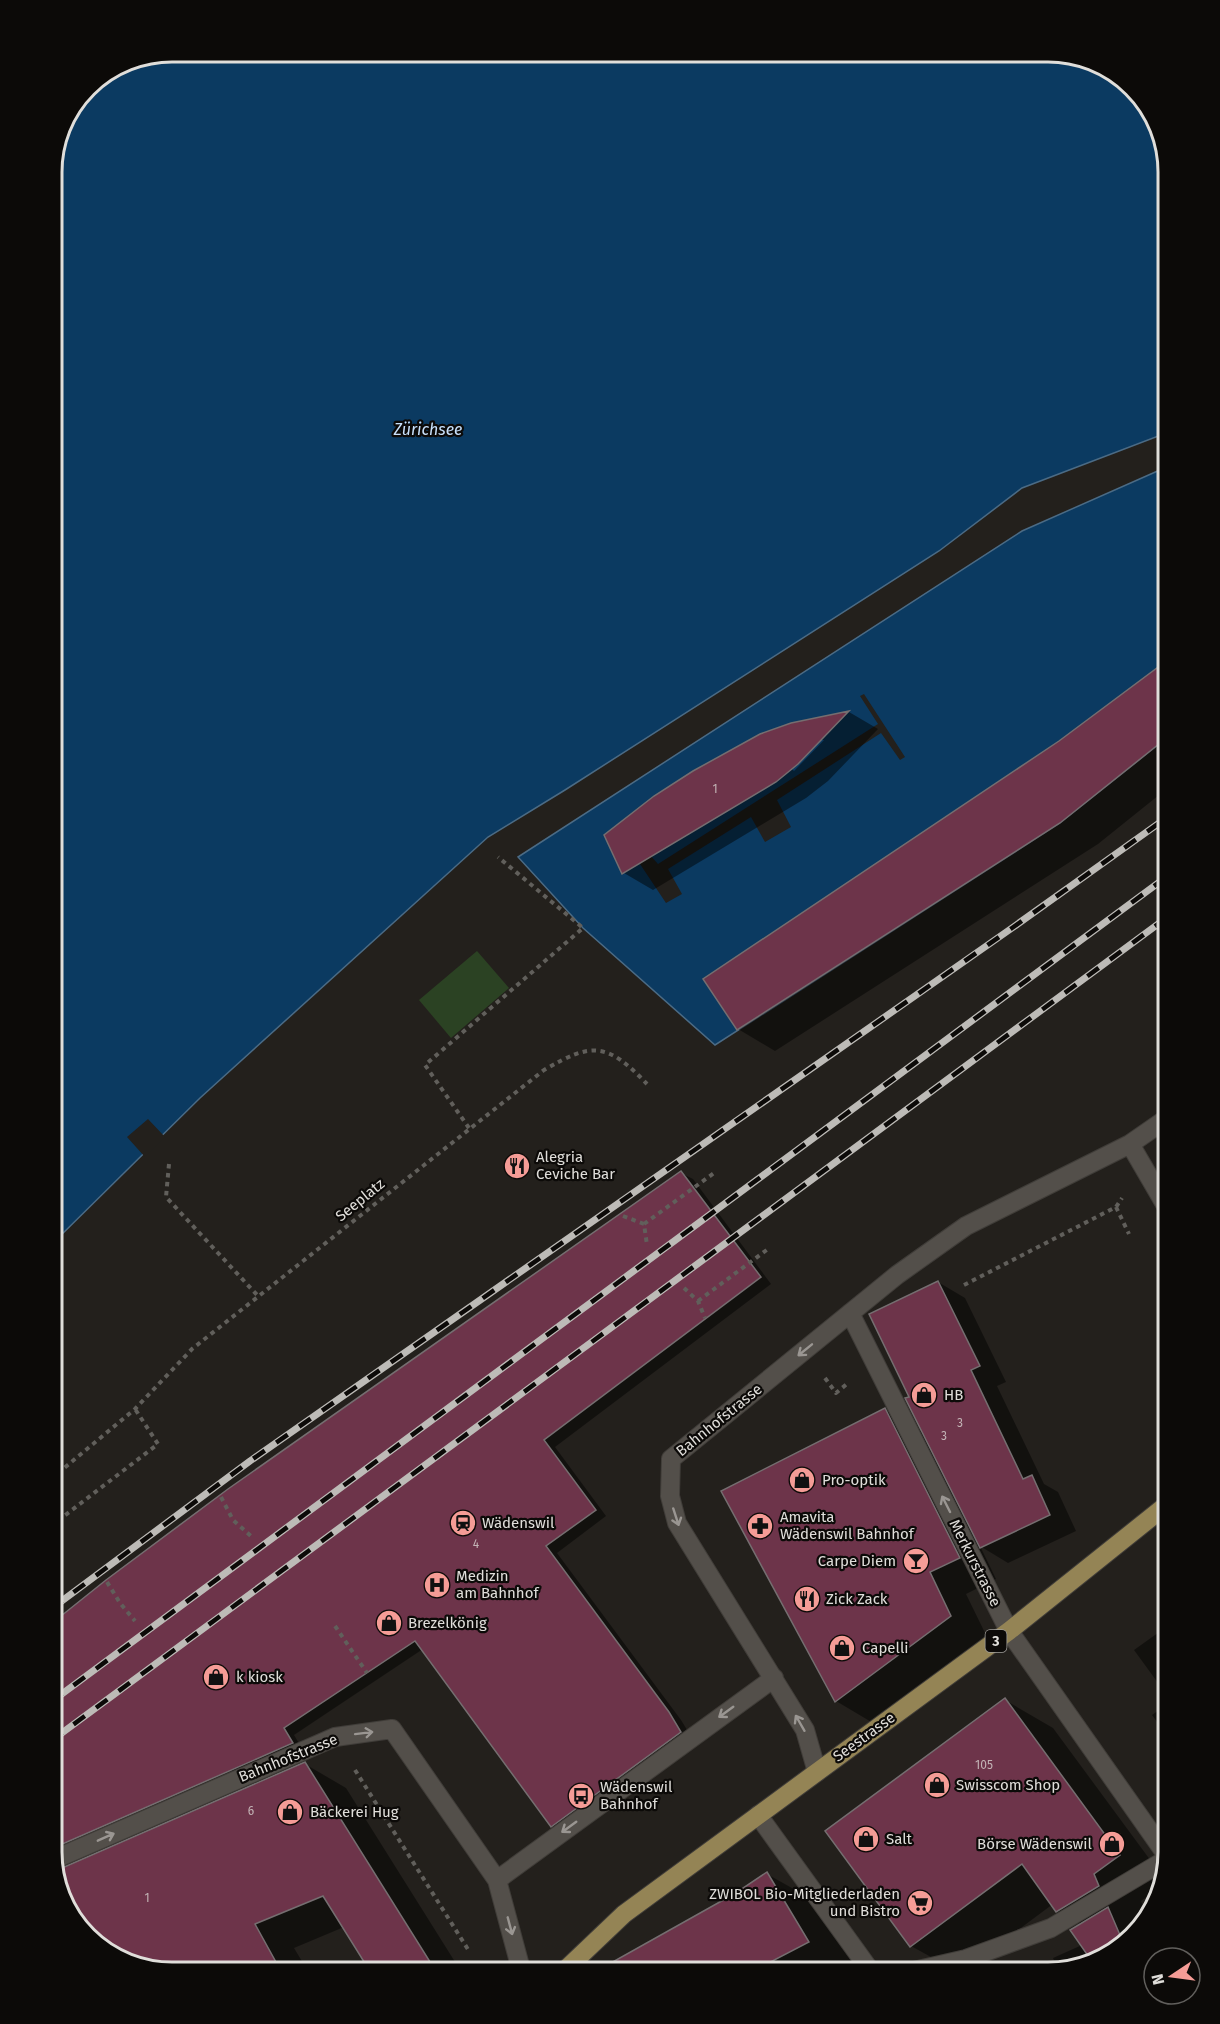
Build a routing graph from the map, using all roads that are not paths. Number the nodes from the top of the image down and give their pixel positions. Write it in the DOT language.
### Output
graph roads {
  1 [pos="1158,1125"];
  2 [pos="1130,1144"];
  3 [pos="1158,1192"];
  4 [pos="850,1312"];
  5 [pos="1158,1512"];
  6 [pos="1009,1631"];
  7 [pos="774,1678"];
  8 [pos="818,1772"];
  9 [pos="758,1815"];
  10 [pos="1158,1845"];
  11 [pos="62,1856"];
  12 [pos="1158,1863"];
  13 [pos="497,1880"];
  14 [pos="519,1962"];
  15 [pos="574,1962"];
  16 [pos="864,1962"];
  17 [pos="953,1962"];
  1 -- 2 [label="street, Bahnhofstrasse"];
  2 -- 3 [label="street"];
  2 -- 4 [label="street, Bahnhofstrasse"];
  6 -- 4 [label="street, Merkurstrasse, one-way"];
  4 -- 7 [label="street, Bahnhofstrasse, one-way"];
  5 -- 6 [label="main road, Seestrasse / 3"];
  6 -- 8 [label="main road, Seestrasse / 3"];
  6 -- 10 [label="street, Merkurstrasse"];
  8 -- 7 [label="street, one-way"];
  7 -- 13 [label="street, one-way"];
  8 -- 9 [label="main road, Seestrasse / 3"];
  9 -- 15 [label="main road, Seestrasse / 3"];
  9 -- 16 [label="street"];
  11 -- 13 [label="street, Bahnhofstrasse, one-way"];
  12 -- 17 [label="street"];
  13 -- 14 [label="street, Bahnhofstrasse, one-way"];
}
